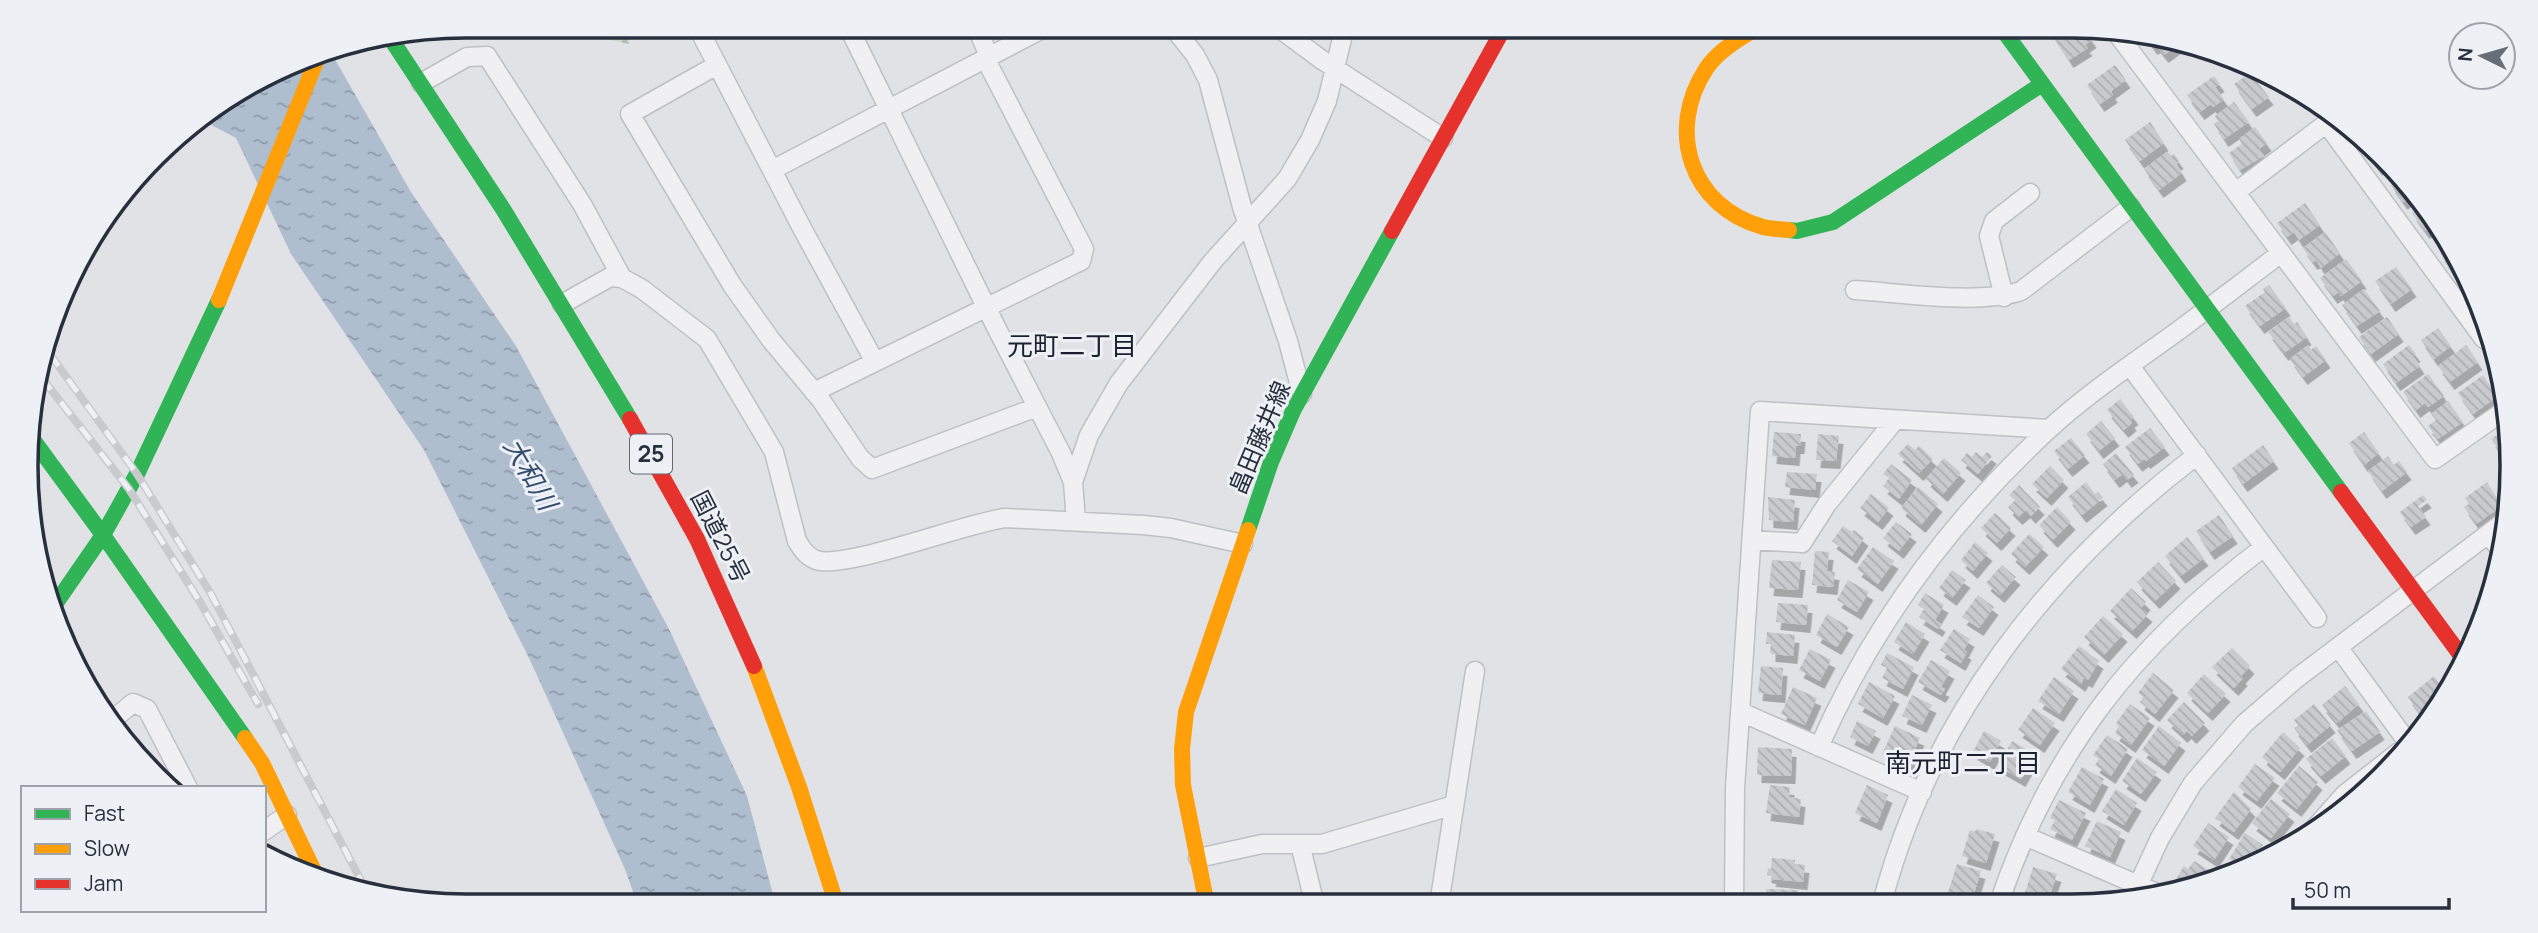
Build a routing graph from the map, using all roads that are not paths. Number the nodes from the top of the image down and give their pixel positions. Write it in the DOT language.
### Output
graph roads {
  1 [pos="703,38"];
  2 [pos="854,38"];
  3 [pos="980,38"];
  4 [pos="1024,38"];
  5 [pos="1182,38"];
  6 [pos="1293,38"];
  7 [pos="1342,38"];
  8 [pos="1499,38"];
  9 [pos="1742,38"];
  10 [pos="2009,38"];
  11 [pos="2123,42"];
  12 [pos="395,45"];
  13 [pos="987,57"];
  14 [pos="717,65"];
  15 [pos="314,67"];
  16 [pos="1335,68"];
  17 [pos="421,83"];
  18 [pos="2042,84"];
  19 [pos="889,109"];
  20 [pos="2326,123"];
  21 [pos="2343,136"];
  22 [pos="1443,138"];
  23 [pos="772,170"];
  24 [pos="2235,192"];
  25 [pos="2030,193"];
  26 [pos="2131,207"];
  27 [pos="1247,223"];
  28 [pos="2281,253"];
  29 [pos="622,278"];
  30 [pos="1855,290"];
  31 [pos="2004,297"];
  32 [pos="562,304"];
  33 [pos="987,307"];
  34 [pos="2206,310"];
  35 [pos="2477,329"];
  36 [pos="875,362"];
  37 [pos="2130,366"];
  38 [pos="814,392"];
  39 [pos="1302,394"];
  40 [pos="1037,407"];
  41 [pos="2497,416"];
  42 [pos="1895,420"];
  43 [pos="2049,429"];
  44 [pos="39,447"];
  45 [pos="2197,456"];
  46 [pos="1073,482"];
  47 [pos="1076,521"];
  48 [pos="103,535"];
  49 [pos="2493,538"];
  50 [pos="1752,540"];
  51 [pos="1243,544"];
  52 [pos="2264,547"];
  53 [pos="2413,591"];
  54 [pos="59,598"];
  55 [pos="2317,618"];
  56 [pos="2338,647"];
  57 [pos="2457,651"];
  58 [pos="1475,671"];
  59 [pos="1741,712"];
  60 [pos="119,715"];
  61 [pos="2403,736"];
  62 [pos="1819,747"];
  63 [pos="2360,782"];
  64 [pos="187,786"];
  65 [pos="1922,792"];
  66 [pos="2341,799"];
  67 [pos="1454,805"];
  68 [pos="287,815"];
  69 [pos="266,830"];
  70 [pos="2025,836"];
  71 [pos="1300,844"];
  72 [pos="1198,858"];
  73 [pos="311,865"];
  74 [pos="2137,884"];
  75 [pos="2145,888"];
  76 [pos="2135,890"];
  77 [pos="833,894"];
  78 [pos="1205,894"];
  79 [pos="1312,894"];
  80 [pos="1441,894"];
  81 [pos="1734,894"];
  82 [pos="1885,894"];
  83 [pos="2002,894"];
  1 -- 14 [label="street"];
  2 -- 19 [label="street"];
  3 -- 13 [label="street"];
  4 -- 13 [label="street"];
  5 -- 27 [label="street"];
  6 -- 16 [label="street"];
  7 -- 16 [label="street"];
  8 -- 22 [label="main road, 畠田藤井線"];
  9 -- 18 [label="main road"];
  10 -- 18 [label="main road"];
  11 -- 24 [label="street"];
  12 -- 17 [label="main road, 国道25号 / 25"];
  13 -- 19 [label="street"];
  13 -- 33 [label="street"];
  14 -- 23 [label="street"];
  14 -- 38 [label="street"];
  15 -- 48 [label="main road"];
  16 -- 22 [label="street"];
  16 -- 27 [label="street"];
  17 -- 29 [label="street"];
  17 -- 32 [label="main road, 国道25号 / 25"];
  18 -- 26 [label="main road"];
  19 -- 23 [label="street"];
  19 -- 33 [label="street"];
  20 -- 24 [label="street"];
  21 -- 35 [label="street"];
  22 -- 39 [label="main road, 畠田藤井線"];
  23 -- 36 [label="street"];
  24 -- 28 [label="street"];
  25 -- 31 [label="street"];
  26 -- 31 [label="street"];
  26 -- 34 [label="main road"];
  27 -- 39 [label="street"];
  27 -- 46 [label="street"];
  28 -- 34 [label="street"];
  28 -- 41 [label="street"];
  29 -- 32 [label="street"];
  29 -- 47 [label="street"];
  30 -- 31 [label="street"];
  32 -- 77 [label="main road, 国道25号 / 25"];
  33 -- 36 [label="street"];
  33 -- 40 [label="street"];
  34 -- 37 [label="street"];
  34 -- 53 [label="main road"];
  36 -- 38 [label="street"];
  37 -- 43 [label="street"];
  37 -- 45 [label="street"];
  38 -- 40 [label="street"];
  39 -- 51 [label="main road, 畠田藤井線"];
  40 -- 46 [label="street"];
  42 -- 43 [label="street"];
  42 -- 50 [label="street"];
  42 -- 50 [label="street"];
  43 -- 62 [label="street"];
  44 -- 48 [label="main road"];
  45 -- 52 [label="street"];
  45 -- 65 [label="street"];
  46 -- 47 [label="street"];
  47 -- 51 [label="street"];
  48 -- 54 [label="main road"];
  48 -- 68 [label="main road"];
  49 -- 53 [label="street"];
  50 -- 59 [label="street"];
  51 -- 72 [label="main road, 畠田藤井線"];
  52 -- 55 [label="street"];
  52 -- 70 [label="street"];
  53 -- 56 [label="street"];
  53 -- 57 [label="main road"];
  56 -- 61 [label="street"];
  56 -- 74 [label="street"];
  58 -- 67 [label="street"];
  59 -- 62 [label="street"];
  59 -- 81 [label="street"];
  60 -- 64 [label="street"];
  62 -- 65 [label="street"];
  63 -- 66 [label="street"];
  65 -- 82 [label="street"];
  67 -- 71 [label="street"];
  67 -- 80 [label="street"];
  68 -- 69 [label="street"];
  68 -- 73 [label="main road"];
  70 -- 74 [label="street"];
  70 -- 83 [label="street"];
  71 -- 72 [label="street"];
  71 -- 79 [label="street"];
  72 -- 78 [label="main road, 畠田藤井線"];
  74 -- 75 [label="street"];
  74 -- 76 [label="street"];
}
